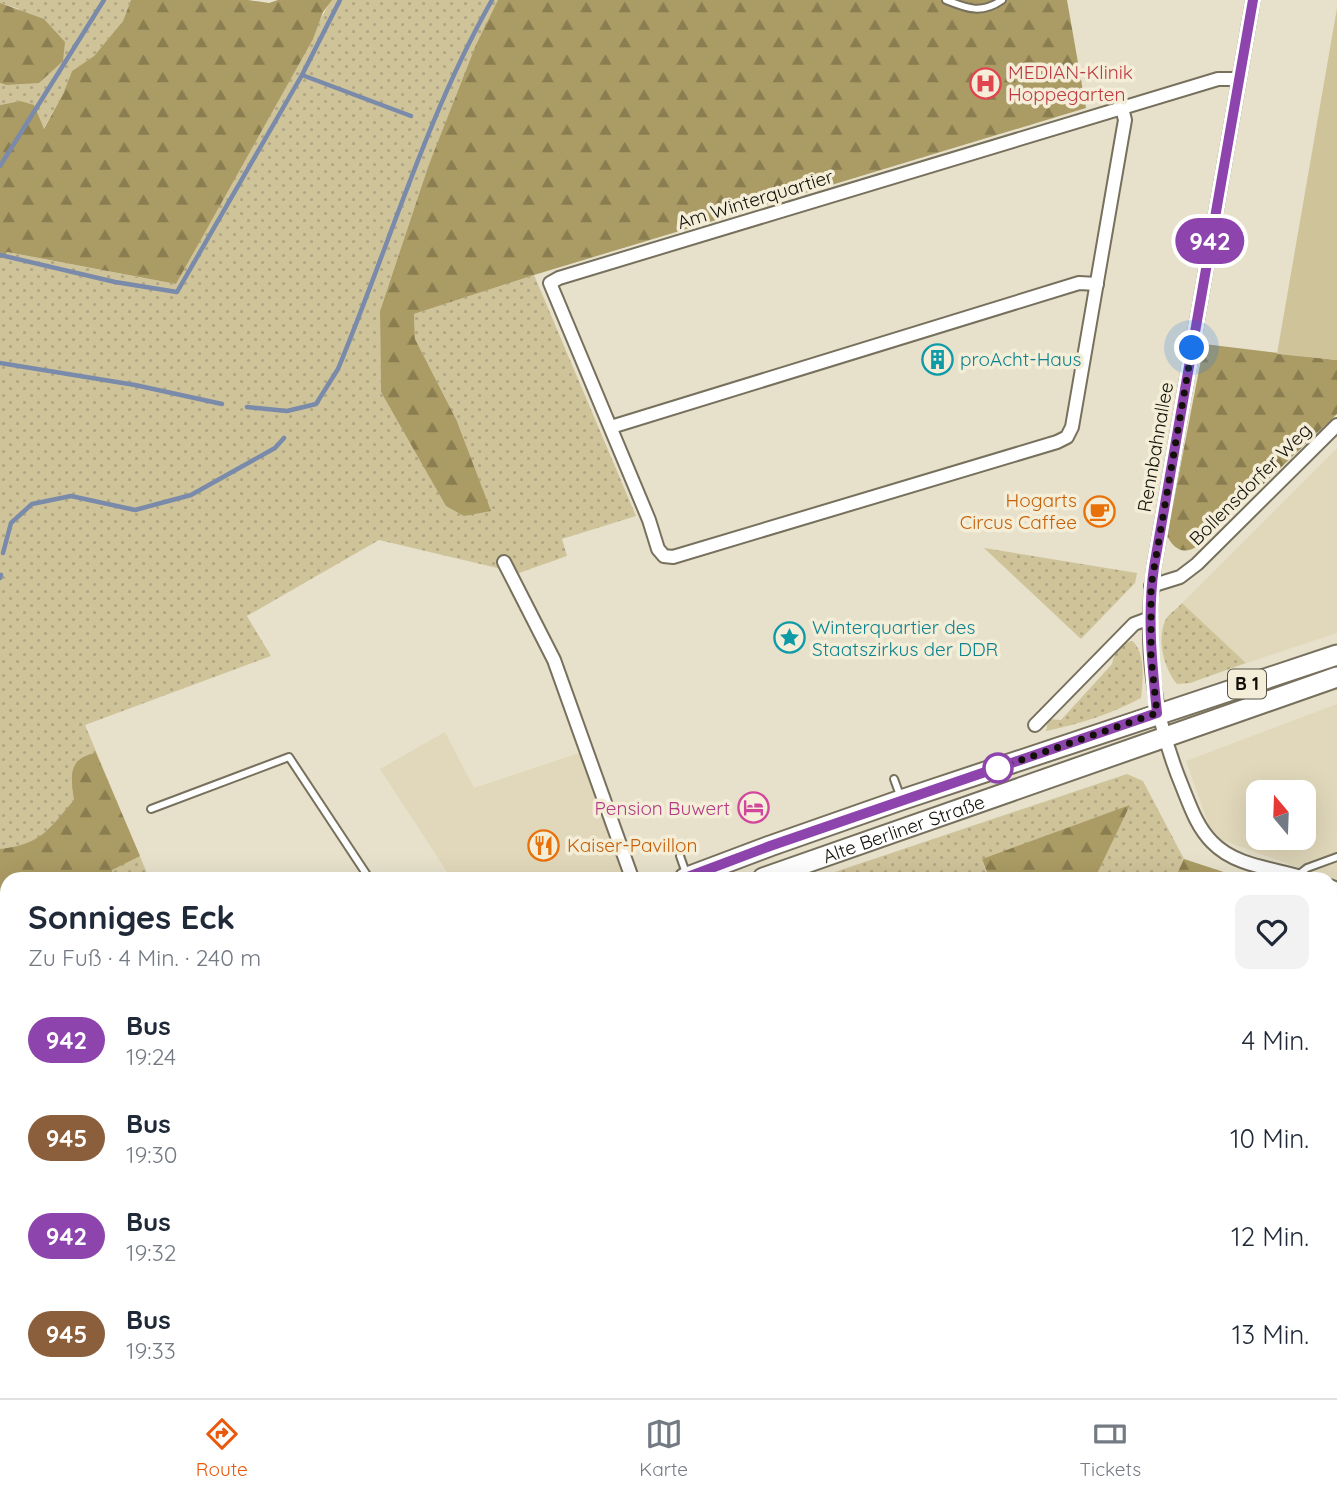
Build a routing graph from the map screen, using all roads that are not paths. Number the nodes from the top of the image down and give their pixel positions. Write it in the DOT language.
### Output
graph roads {
  1 [pos="947,0"];
  2 [pos="1002,0"];
  3 [pos="1253,0"];
  4 [pos="1239,79"];
  5 [pos="1122,108"];
  6 [pos="1097,284"];
  7 [pos="1337,425"];
  8 [pos="611,427"];
  9 [pos="503,562"];
  10 [pos="1151,586"];
  11 [pos="1150,618"];
  12 [pos="1337,655"];
  13 [pos="1337,677"];
  14 [pos="1157,713"];
  15 [pos="1035,725"];
  16 [pos="1163,737"];
  17 [pos="894,779"];
  18 [pos="901,800"];
  19 [pos="151,808"];
  20 [pos="680,856"];
  21 [pos="1337,857"];
  22 [pos="365,872"];
  23 [pos="630,872"];
  24 [pos="685,872"];
  25 [pos="703,872"];
  26 [pos="780,872"];
  27 [pos="1281,872"];
  28 [pos="1304,872"];
  1 -- 2 [label="lane"];
  3 -- 4 [label="street, Rennbahnallee"];
  4 -- 5 [label="street, Am Winterquartier"];
  4 -- 10 [label="street, Rennbahnallee"];
  5 -- 6 [label="street, Am Winterquartier"];
  5 -- 8 [label="street, Am Winterquartier"];
  6 -- 8 [label="street"];
  6 -- 8 [label="street, Am Winterquartier"];
  7 -- 10 [label="street, Bollensdorfer Weg"];
  9 -- 23 [label="street"];
  10 -- 11 [label="street, Rennbahnallee"];
  11 -- 14 [label="street, Rennbahnallee"];
  11 -- 15 [label="street"];
  12 -- 14 [label="main road, B 1"];
  13 -- 16 [label="main road, B 1"];
  14 -- 16 [label="street, Rennbahnallee"];
  14 -- 18 [label="main road, Alte Berliner Straße / B 1"];
  16 -- 26 [label="main road, Alte Berliner Straße / B 1"];
  16 -- 27 [label="street, Rennbahnallee"];
  17 -- 18 [label="lane"];
  18 -- 25 [label="main road, Alte Berliner Straße / B 1"];
  19 -- 22 [label="lane"];
  20 -- 24 [label="lane"];
  21 -- 28 [label="lane"];
}
